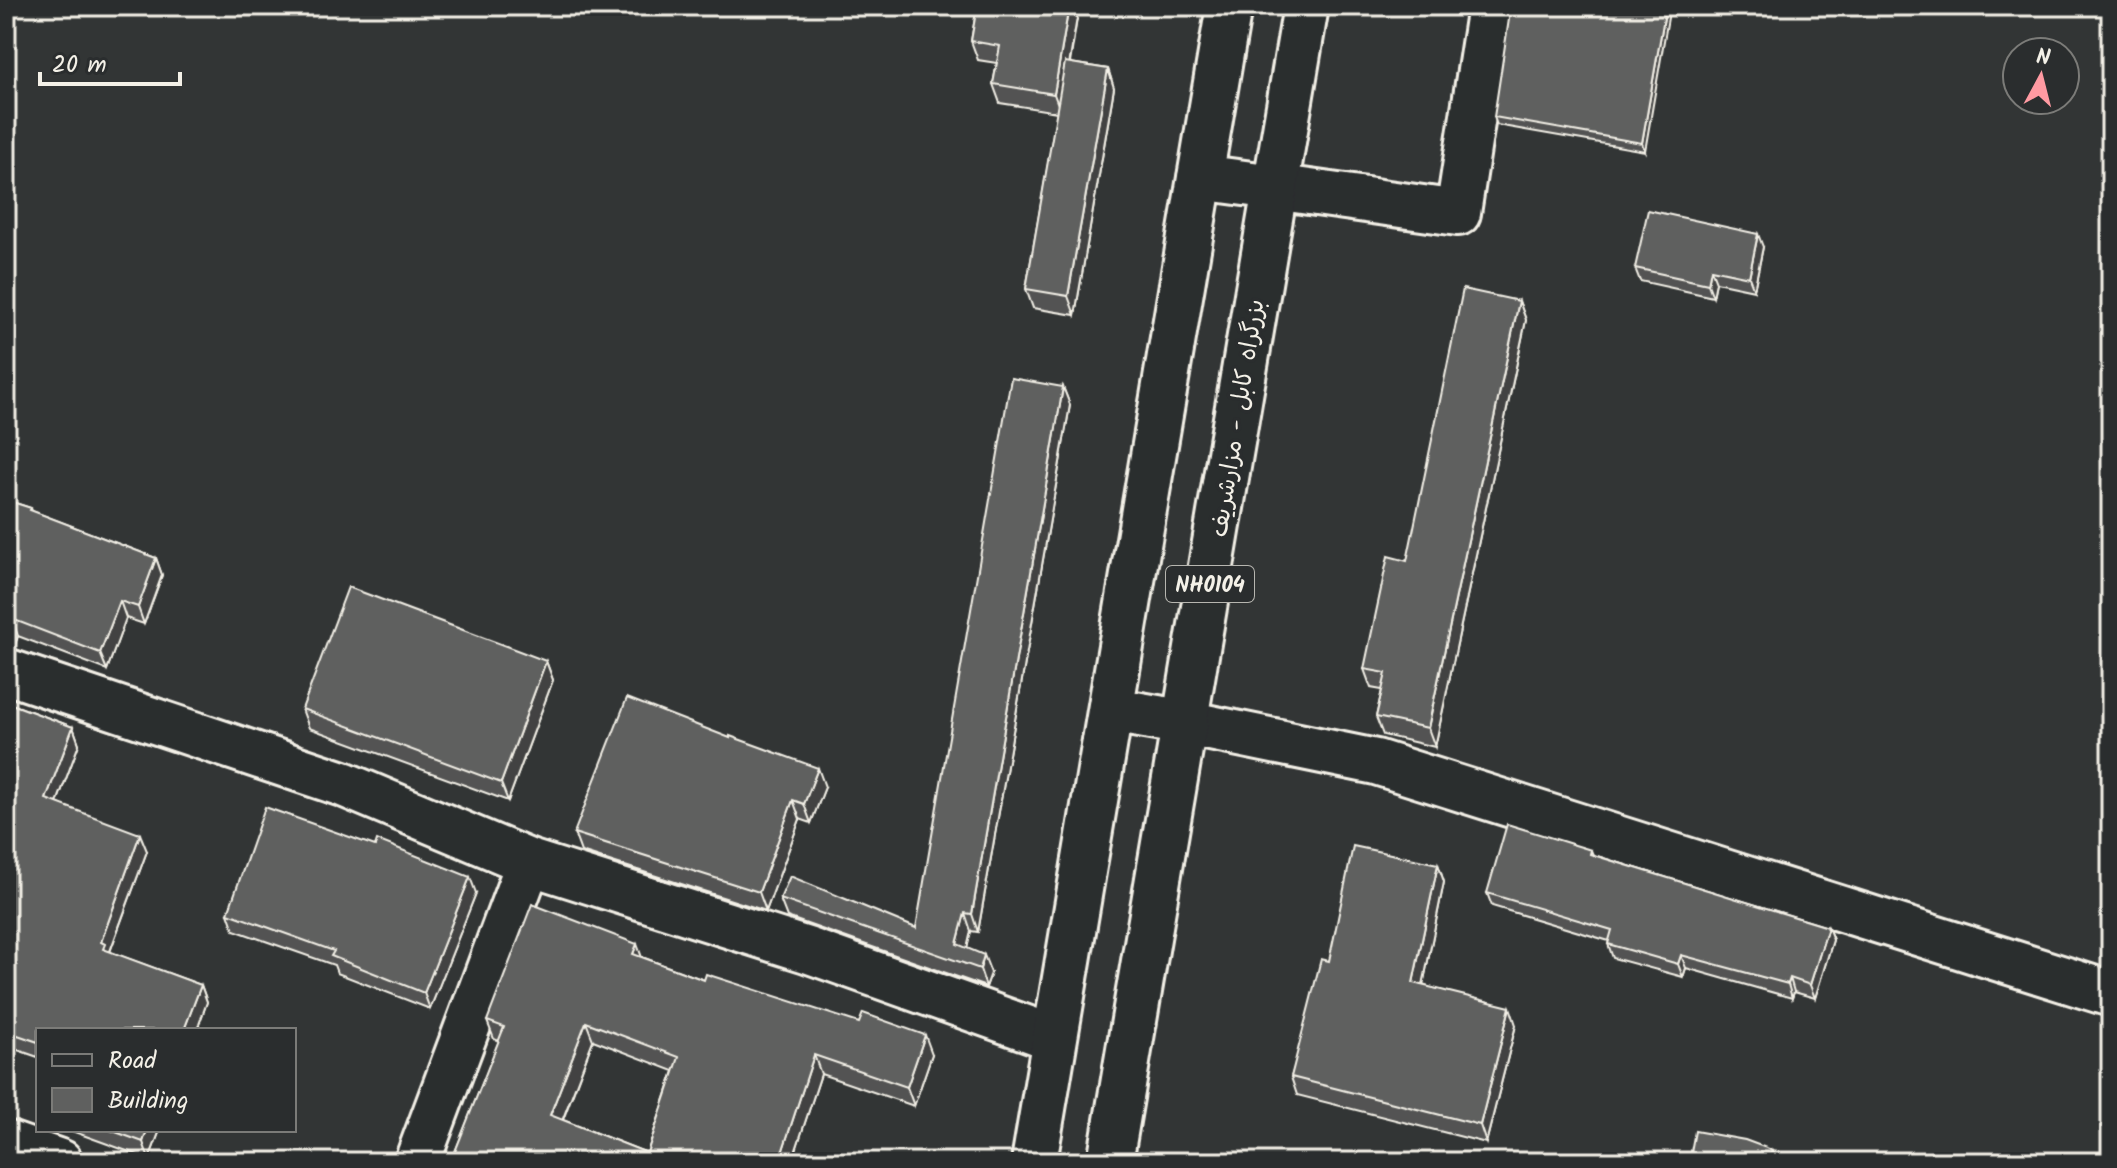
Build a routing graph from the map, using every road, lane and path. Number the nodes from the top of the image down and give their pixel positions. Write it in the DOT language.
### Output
graph roads {
  1 [pos="1229,6"];
  2 [pos="1306,6"];
  3 [pos="1490,6"];
  4 [pos="1200,177"];
  5 [pos="1274,187"];
  6 [pos="6,671"];
  7 [pos="1111,710"];
  8 [pos="1186,723"];
  9 [pos="529,862"];
  10 [pos="2111,994"];
  11 [pos="1054,1038"];
  12 [pos="6,1143"];
  13 [pos="60,1162"];
  14 [pos="417,1162"];
  15 [pos="1034,1162"];
  16 [pos="1110,1162"];
  1 -- 4 [label="main road, NH0104"];
  2 -- 5 [label="main road, بزرگراه کابل - مزارشریف / NH0104"];
  3 -- 5 [label="main road"];
  4 -- 5 [label="main road"];
  4 -- 7 [label="main road, NH0104"];
  5 -- 8 [label="main road, بزرگراه کابل - مزارشریف / NH0104"];
  6 -- 9 [label="main road"];
  7 -- 8 [label="main road"];
  7 -- 11 [label="main road, NH0104"];
  8 -- 10 [label="main road"];
  8 -- 16 [label="main road, بزرگراه کابل - مزارشریف / NH0104"];
  9 -- 11 [label="main road"];
  9 -- 14 [label="main road"];
  11 -- 15 [label="main road, NH0104"];
  12 -- 13 [label="main road"];
}
